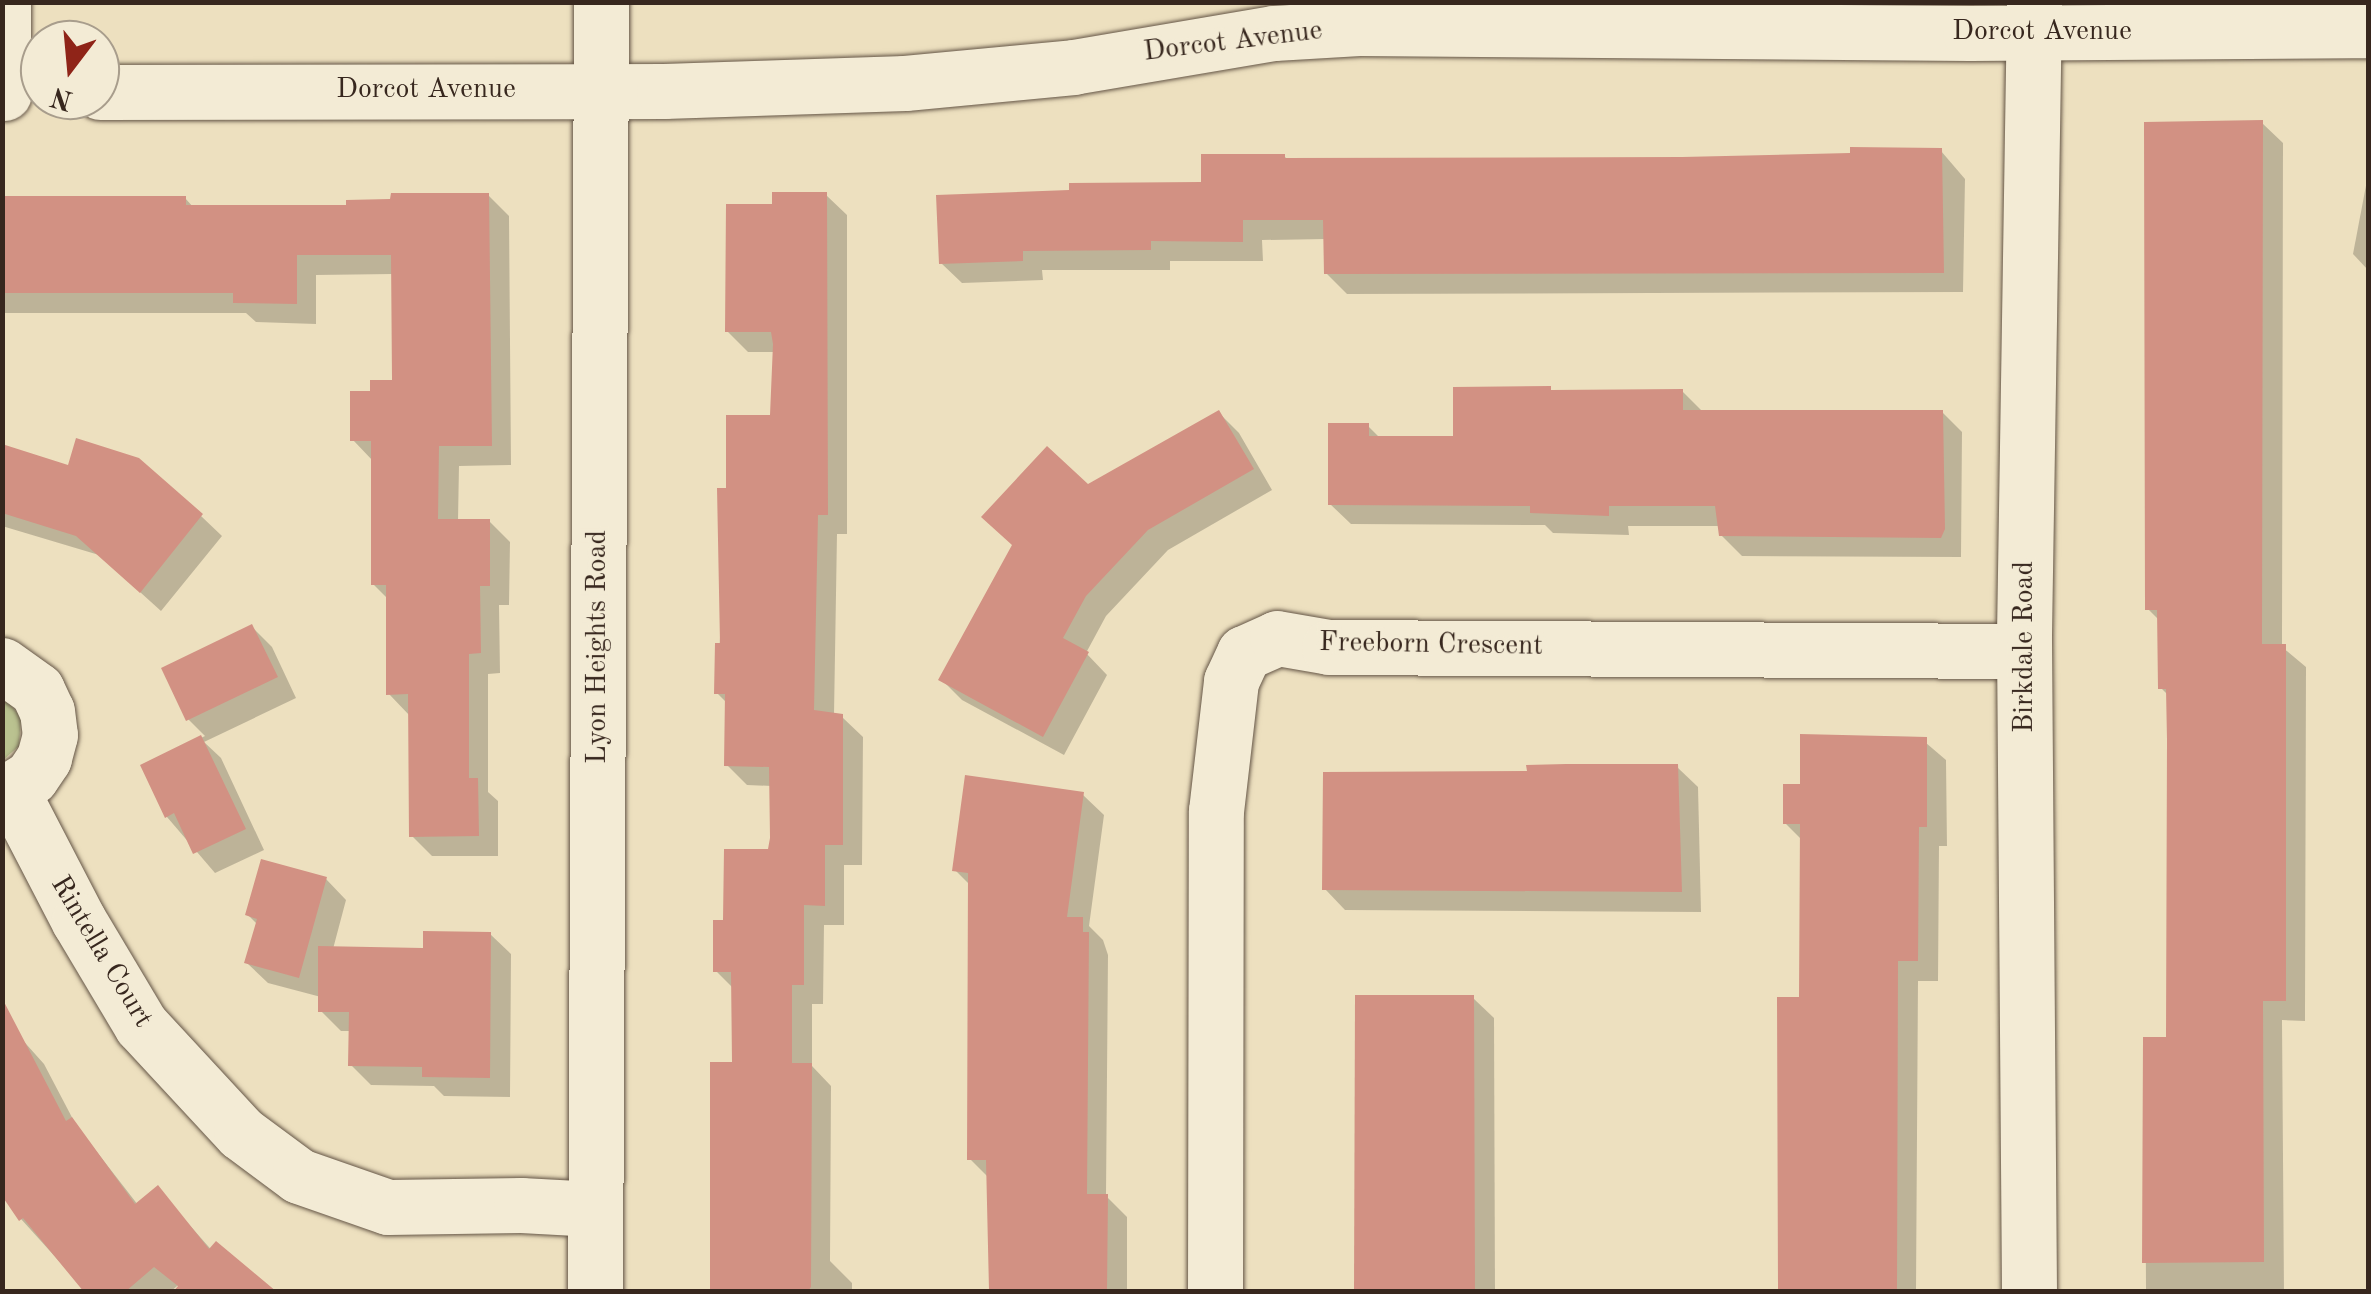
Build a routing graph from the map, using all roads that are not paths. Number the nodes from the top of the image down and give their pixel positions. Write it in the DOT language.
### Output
graph roads {
  1 [pos="3,2"];
  2 [pos="601,2"];
  3 [pos="2034,18"];
  4 [pos="2368,30"];
  5 [pos="602,90"];
  6 [pos="120,92"];
  7 [pos="16,93"];
  8 [pos="2024,651"];
  9 [pos="2,665"];
  10 [pos="7,793"];
  11 [pos="595,1209"];
  12 [pos="595,1292"];
  13 [pos="1215,1292"];
  14 [pos="2029,1292"];
  1 -- 7 [label="street"];
  2 -- 5 [label="street, Lyon Heights Road"];
  3 -- 4 [label="street, Dorcot Avenue"];
  3 -- 5 [label="street, Dorcot Avenue"];
  3 -- 8 [label="street, Birkdale Road"];
  5 -- 6 [label="street, Dorcot Avenue"];
  5 -- 11 [label="street, Lyon Heights Road"];
  8 -- 13 [label="street, Freeborn Crescent"];
  8 -- 14 [label="street, Birkdale Road"];
  9 -- 10 [label="street, Rintella Court"];
  10 -- 11 [label="street, Rintella Court"];
  11 -- 12 [label="street, Lyon Heights Road"];
}
